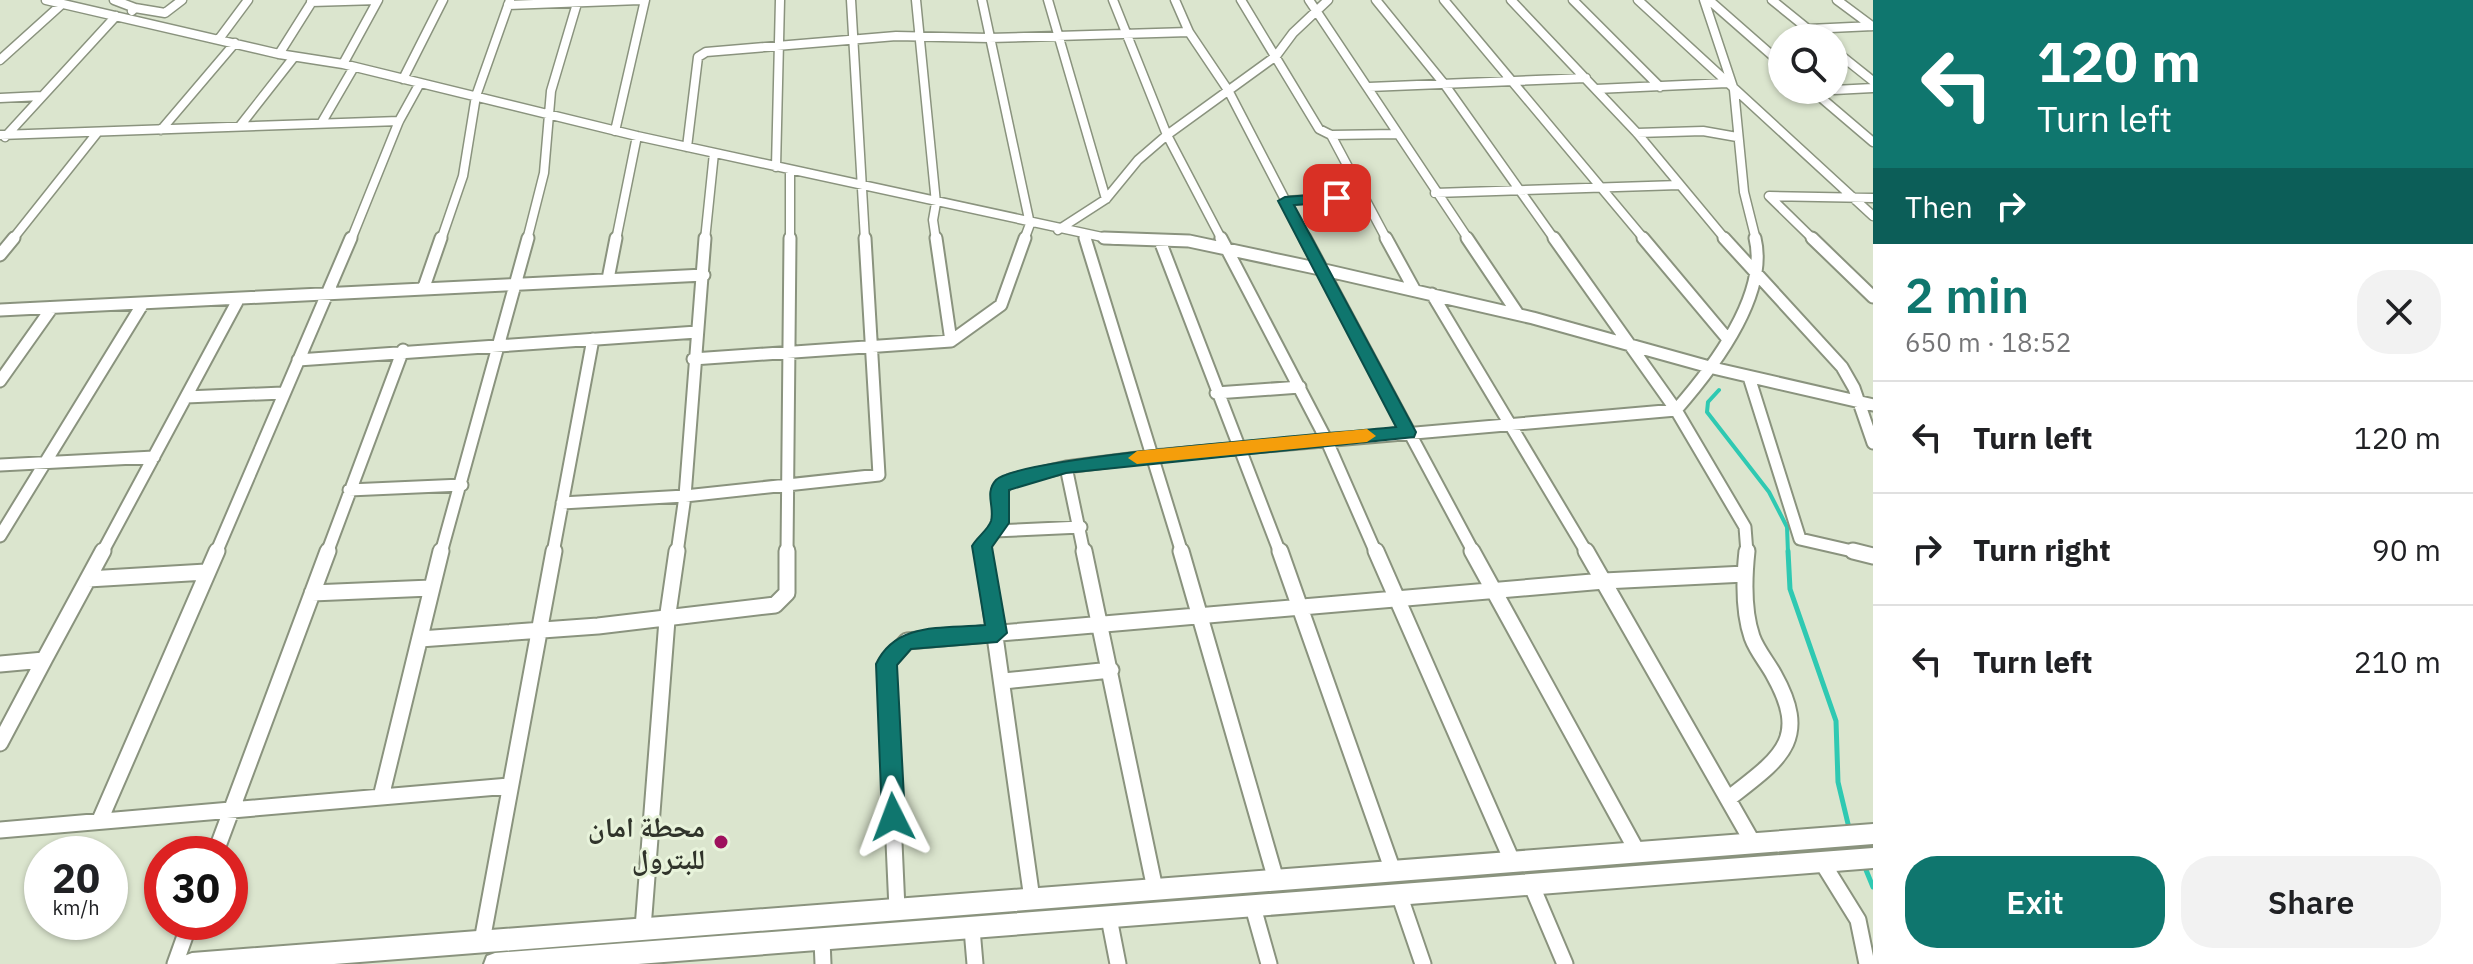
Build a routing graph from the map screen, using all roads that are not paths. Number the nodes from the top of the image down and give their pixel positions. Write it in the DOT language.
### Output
graph roads {
  1 [pos="46,0"];
  2 [pos="115,0"];
  3 [pos="182,0"];
  4 [pos="248,0"];
  5 [pos="378,0"];
  6 [pos="443,0"];
  7 [pos="642,0"];
  8 [pos="780,0"];
  9 [pos="851,0"];
  10 [pos="916,0"];
  11 [pos="982,0"];
  12 [pos="1048,0"];
  13 [pos="1113,0"];
  14 [pos="1175,0"];
  15 [pos="1241,0"];
  16 [pos="1309,0"];
  17 [pos="1328,0"];
  18 [pos="1376,0"];
  19 [pos="1444,0"];
  20 [pos="1511,0"];
  21 [pos="1573,0"];
  22 [pos="1638,0"];
  23 [pos="1706,0"];
  24 [pos="1772,0"];
  25 [pos="1837,0"];
  26 [pos="312,1"];
  27 [pos="578,1"];
  28 [pos="509,2"];
  29 [pos="62,4"];
  30 [pos="135,8"];
  31 [pos="1316,11"];
  32 [pos="119,16"];
  33 [pos="1803,24"];
  34 [pos="1872,26"];
  35 [pos="1848,27"];
  36 [pos="1189,32"];
  37 [pos="1126,33"];
  38 [pos="1058,35"];
  39 [pos="920,36"];
  40 [pos="853,37"];
  41 [pos="989,38"];
  42 [pos="219,39"];
  43 [pos="235,43"];
  44 [pos="777,48"];
  45 [pos="4,52"];
  46 [pos="1768,52"];
  47 [pos="279,54"];
  48 [pos="1276,56"];
  49 [pos="294,57"];
  50 [pos="0,60"];
  51 [pos="1848,61"];
  52 [pos="343,64"];
  53 [pos="354,67"];
  54 [pos="1586,78"];
  55 [pos="403,79"];
  56 [pos="1513,81"];
  57 [pos="1873,81"];
  58 [pos="420,83"];
  59 [pos="1727,83"];
  60 [pos="1445,85"];
  61 [pos="1369,87"];
  62 [pos="1660,87"];
  63 [pos="1873,88"];
  64 [pos="1596,89"];
  65 [pos="1848,89"];
  66 [pos="1228,90"];
  67 [pos="1734,90"];
  68 [pos="42,96"];
  69 [pos="476,96"];
  70 [pos="0,98"];
  71 [pos="1828,104"];
  72 [pos="548,114"];
  73 [pos="399,121"];
  74 [pos="322,122"];
  75 [pos="240,126"];
  76 [pos="161,130"];
  77 [pos="615,131"];
  78 [pos="97,133"];
  79 [pos="1637,133"];
  80 [pos="1398,134"];
  81 [pos="1167,135"];
  82 [pos="1331,135"];
  83 [pos="637,136"];
  84 [pos="1737,137"];
  85 [pos="2,138"];
  86 [pos="1873,142"];
  87 [pos="687,147"];
  88 [pos="714,153"];
  89 [pos="776,167"];
  90 [pos="790,171"];
  91 [pos="1679,185"];
  92 [pos="1596,186"];
  93 [pos="862,187"];
  94 [pos="1522,190"];
  95 [pos="1744,192"];
  96 [pos="1435,193"];
  97 [pos="1364,196"];
  98 [pos="1769,196"];
  99 [pos="1854,198"];
  100 [pos="1873,198"];
  101 [pos="1106,199"];
  102 [pos="1285,201"];
  103 [pos="936,203"];
  104 [pos="1873,216"];
  105 [pos="1030,224"];
  106 [pos="1058,230"];
  107 [pos="1084,236"];
  108 [pos="13,239"];
  109 [pos="0,240"];
  110 [pos="1160,241"];
  111 [pos="1227,252"];
  112 [pos="0,255"];
  113 [pos="1320,269"];
  114 [pos="704,275"];
  115 [pos="1758,278"];
  116 [pos="608,279"];
  117 [pos="517,283"];
  118 [pos="424,287"];
  119 [pos="1414,289"];
  120 [pos="329,293"];
  121 [pos="1432,294"];
  122 [pos="1873,297"];
  123 [pos="237,302"];
  124 [pos="142,305"];
  125 [pos="51,309"];
  126 [pos="0,310"];
  127 [pos="1518,314"];
  128 [pos="697,332"];
  129 [pos="1726,337"];
  130 [pos="593,339"];
  131 [pos="951,341"];
  132 [pos="1632,343"];
  133 [pos="870,345"];
  134 [pos="500,346"];
  135 [pos="403,350"];
  136 [pos="788,351"];
  137 [pos="693,359"];
  138 [pos="298,360"];
  139 [pos="1713,368"];
  140 [pos="1749,377"];
  141 [pos="0,381"];
  142 [pos="1300,387"];
  143 [pos="283,393"];
  144 [pos="1216,393"];
  145 [pos="186,397"];
  146 [pos="1856,402"];
  147 [pos="1873,405"];
  148 [pos="1676,410"];
  149 [pos="1512,424"];
  150 [pos="1407,432"];
  151 [pos="1326,439"];
  152 [pos="1873,443"];
  153 [pos="1237,448"];
  154 [pos="1153,456"];
  155 [pos="154,457"];
  156 [pos="44,463"];
  157 [pos="0,465"];
  158 [pos="1066,467"];
  159 [pos="462,485"];
  160 [pos="785,487"];
  161 [pos="349,490"];
  162 [pos="685,496"];
  163 [pos="562,503"];
  164 [pos="1081,527"];
  165 [pos="994,531"];
  166 [pos="0,536"];
  167 [pos="1873,556"];
  168 [pos="206,572"];
  169 [pos="1745,574"];
  170 [pos="88,579"];
  171 [pos="1604,581"];
  172 [pos="431,588"];
  173 [pos="1495,592"];
  174 [pos="312,593"];
  175 [pos="1398,598"];
  176 [pos="1301,607"];
  177 [pos="1201,616"];
  178 [pos="667,620"];
  179 [pos="1101,625"];
  180 [pos="997,633"];
  181 [pos="537,634"];
  182 [pos="420,639"];
  183 [pos="44,660"];
  184 [pos="0,664"];
  185 [pos="1111,670"];
  186 [pos="1004,681"];
  187 [pos="0,743"];
  188 [pos="509,786"];
  189 [pos="381,797"];
  190 [pos="1728,799"];
  191 [pos="231,810"];
  192 [pos="100,820"];
  193 [pos="0,830"];
  194 [pos="1873,834"];
  195 [pos="222,836"];
  196 [pos="1753,843"];
  197 [pos="1638,853"];
  198 [pos="1863,859"];
  199 [pos="1822,862"];
  200 [pos="1513,863"];
  201 [pos="1393,871"];
  202 [pos="1276,880"];
  203 [pos="1531,884"];
  204 [pos="1155,889"];
  205 [pos="1399,894"];
  206 [pos="1032,899"];
  207 [pos="1253,907"];
  208 [pos="897,909"];
  209 [pos="1109,918"];
  210 [pos="643,928"];
  211 [pos="972,929"];
  212 [pos="184,940"];
  213 [pos="822,940"];
  214 [pos="482,941"];
  215 [pos="680,956"];
  216 [pos="616,959"];
  217 [pos="175,964"];
  218 [pos="192,964"];
  219 [pos="495,964"];
  220 [pos="823,964"];
  221 [pos="975,964"];
  222 [pos="1118,964"];
  223 [pos="1269,964"];
  224 [pos="1423,964"];
  225 [pos="1565,964"];
  226 [pos="1867,964"];
  1 -- 29 [label="street"];
  2 -- 30 [label="street"];
  3 -- 30 [label="street"];
  4 -- 42 [label="street"];
  5 -- 26 [label="street"];
  5 -- 52 [label="street"];
  6 -- 55 [label="street"];
  7 -- 27 [label="street"];
  7 -- 77 [label="street"];
  8 -- 44 [label="street"];
  9 -- 40 [label="street"];
  10 -- 39 [label="street"];
  11 -- 41 [label="street"];
  12 -- 38 [label="street"];
  13 -- 37 [label="street"];
  14 -- 36 [label="street"];
  15 -- 48 [label="street"];
  16 -- 31 [label="street"];
  17 -- 31 [label="street"];
  18 -- 60 [label="street"];
  19 -- 56 [label="street"];
  20 -- 54 [label="street"];
  21 -- 62 [label="street"];
  22 -- 59 [label="street"];
  23 -- 46 [label="street"];
  23 -- 67 [label="street"];
  24 -- 33 [label="street"];
  25 -- 34 [label="street"];
  26 -- 47 [label="street"];
  27 -- 28 [label="street"];
  27 -- 72 [label="street"];
  28 -- 69 [label="street"];
  29 -- 32 [label="street"];
  29 -- 45 [label="street"];
  30 -- 32 [label="street"];
  31 -- 48 [label="street"];
  31 -- 61 [label="street"];
  32 -- 42 [label="street"];
  32 -- 68 [label="street"];
  34 -- 35 [label="street"];
  36 -- 37 [label="street"];
  36 -- 66 [label="street"];
  37 -- 38 [label="street"];
  37 -- 81 [label="street"];
  38 -- 41 [label="street"];
  38 -- 101 [label="street"];
  39 -- 40 [label="street"];
  39 -- 41 [label="street"];
  39 -- 103 [label="street"];
  40 -- 44 [label="street"];
  40 -- 93 [label="street"];
  41 -- 105 [label="street"];
  42 -- 43 [label="street"];
  43 -- 47 [label="street"];
  43 -- 76 [label="street"];
  44 -- 87 [label="street"];
  44 -- 89 [label="street"];
  45 -- 50 [label="street"];
  47 -- 49 [label="street"];
  48 -- 66 [label="street"];
  48 -- 82 [label="street"];
  49 -- 52 [label="street"];
  49 -- 75 [label="street"];
  51 -- 57 [label="street"];
  52 -- 53 [label="street"];
  53 -- 55 [label="street"];
  53 -- 74 [label="street"];
  54 -- 56 [label="street"];
  54 -- 64 [label="street"];
  55 -- 58 [label="street"];
  56 -- 60 [label="street"];
  56 -- 92 [label="street"];
  58 -- 69 [label="street"];
  58 -- 73 [label="street"];
  59 -- 62 [label="street"];
  59 -- 67 [label="street"];
  60 -- 61 [label="street"];
  60 -- 94 [label="street"];
  61 -- 80 [label="street"];
  62 -- 64 [label="street"];
  63 -- 65 [label="street"];
  64 -- 79 [label="street"];
  66 -- 81 [label="street"];
  66 -- 102 [label="street"];
  67 -- 84 [label="street"];
  67 -- 99 [label="street"];
  68 -- 70 [label="street"];
  68 -- 85 [label="street"];
  69 -- 72 [label="street"];
  69 -- 118 [label="street"];
  71 -- 86 [label="street"];
  72 -- 77 [label="street"];
  72 -- 117 [label="street"];
  73 -- 74 [label="street"];
  73 -- 120 [label="street"];
  74 -- 75 [label="street"];
  75 -- 76 [label="street"];
  76 -- 78 [label="street"];
  77 -- 83 [label="street"];
  78 -- 85 [label="street"];
  78 -- 108 [label="street"];
  79 -- 84 [label="street"];
  79 -- 91 [label="street"];
  80 -- 82 [label="street"];
  80 -- 96 [label="street"];
  81 -- 101 [label="street"];
  81 -- 111 [label="street"];
  82 -- 97 [label="street"];
  83 -- 87 [label="street"];
  83 -- 116 [label="street"];
  84 -- 95 [label="street"];
  87 -- 88 [label="street"];
  88 -- 89 [label="street"];
  88 -- 114 [label="street"];
  89 -- 90 [label="street"];
  90 -- 93 [label="street"];
  90 -- 136 [label="street"];
  91 -- 92 [label="street"];
  91 -- 115 [label="street"];
  92 -- 94 [label="street"];
  92 -- 129 [label="street"];
  93 -- 103 [label="street"];
  93 -- 133 [label="street"];
  94 -- 96 [label="street"];
  94 -- 132 [label="street"];
  95 -- 98 [label="street"];
  95 -- 115 [label="street"];
  96 -- 127 [label="street"];
  97 -- 102 [label="street"];
  97 -- 119 [label="street"];
  98 -- 99 [label="street"];
  98 -- 122 [label="street"];
  99 -- 100 [label="street"];
  99 -- 104 [label="street"];
  101 -- 106 [label="street"];
  102 -- 113 [label="street"];
  103 -- 105 [label="street"];
  103 -- 131 [label="street"];
  105 -- 106 [label="street"];
  105 -- 131 [label="street"];
  106 -- 107 [label="street"];
  107 -- 110 [label="street"];
  107 -- 154 [label="street"];
  108 -- 109 [label="street"];
  108 -- 112 [label="street"];
  110 -- 111 [label="street"];
  110 -- 144 [label="street"];
  111 -- 113 [label="street"];
  111 -- 142 [label="street"];
  113 -- 119 [label="street"];
  113 -- 150 [label="street"];
  114 -- 116 [label="street"];
  114 -- 128 [label="street"];
  115 -- 129 [label="street"];
  115 -- 146 [label="street"];
  116 -- 117 [label="street"];
  117 -- 118 [label="street"];
  117 -- 134 [label="street"];
  118 -- 120 [label="street"];
  119 -- 121 [label="street"];
  120 -- 123 [label="street"];
  120 -- 138 [label="street"];
  121 -- 127 [label="street"];
  121 -- 149 [label="street"];
  123 -- 124 [label="street"];
  123 -- 145 [label="street"];
  124 -- 125 [label="street"];
  124 -- 156 [label="street"];
  125 -- 126 [label="street"];
  125 -- 141 [label="street"];
  127 -- 132 [label="street"];
  128 -- 130 [label="street"];
  128 -- 137 [label="street"];
  129 -- 139 [label="street"];
  130 -- 134 [label="street"];
  130 -- 163 [label="street"];
  131 -- 133 [label="street"];
  132 -- 139 [label="street"];
  132 -- 148 [label="street"];
  133 -- 136 [label="street"];
  133 -- 160 [label="street"];
  134 -- 135 [label="street"];
  134 -- 159 [label="street"];
  135 -- 138 [label="street"];
  135 -- 161 [label="street"];
  136 -- 137 [label="street"];
  136 -- 160 [label="street"];
  137 -- 162 [label="street"];
  138 -- 143 [label="street"];
  139 -- 140 [label="street"];
  139 -- 148 [label="street"];
  140 -- 146 [label="street"];
  140 -- 167 [label="street"];
  142 -- 144 [label="street"];
  142 -- 151 [label="street"];
  143 -- 145 [label="street"];
  143 -- 168 [label="street"];
  144 -- 153 [label="street"];
  145 -- 155 [label="street"];
  146 -- 147 [label="street"];
  146 -- 152 [label="street"];
  148 -- 149 [label="street"];
  148 -- 169 [label="street"];
  149 -- 150 [label="street"];
  149 -- 171 [label="street"];
  150 -- 151 [label="street"];
  150 -- 173 [label="street"];
  151 -- 153 [label="street"];
  151 -- 175 [label="street"];
  153 -- 154 [label="street"];
  153 -- 176 [label="street"];
  154 -- 158 [label="street"];
  154 -- 177 [label="street"];
  155 -- 156 [label="street"];
  155 -- 170 [label="street"];
  156 -- 157 [label="street"];
  156 -- 166 [label="street"];
  158 -- 164 [label="street"];
  158 -- 165 [label="street"];
  159 -- 161 [label="street"];
  159 -- 172 [label="street"];
  160 -- 162 [label="street"];
  160 -- 178 [label="street"];
  161 -- 174 [label="street"];
  162 -- 163 [label="street"];
  162 -- 178 [label="street"];
  163 -- 181 [label="street"];
  164 -- 165 [label="street"];
  164 -- 179 [label="street"];
  165 -- 180 [label="street"];
  168 -- 170 [label="street"];
  168 -- 192 [label="street"];
  169 -- 171 [label="street"];
  169 -- 190 [label="street"];
  170 -- 183 [label="street"];
  171 -- 173 [label="street"];
  171 -- 190 [label="street"];
  172 -- 174 [label="street"];
  172 -- 182 [label="street"];
  173 -- 175 [label="street"];
  173 -- 197 [label="street"];
  174 -- 191 [label="street"];
  175 -- 176 [label="street"];
  175 -- 200 [label="street"];
  176 -- 177 [label="street"];
  176 -- 201 [label="street"];
  177 -- 179 [label="street"];
  177 -- 202 [label="street"];
  178 -- 181 [label="street"];
  178 -- 210 [label="street"];
  179 -- 180 [label="street"];
  179 -- 185 [label="street"];
  180 -- 186 [label="street"];
  180 -- 208 [label="street"];
  181 -- 182 [label="street"];
  181 -- 188 [label="street"];
  182 -- 189 [label="street"];
  183 -- 184 [label="street"];
  183 -- 187 [label="street"];
  185 -- 186 [label="street"];
  185 -- 204 [label="street"];
  186 -- 206 [label="street"];
  188 -- 189 [label="street"];
  188 -- 214 [label="street"];
  189 -- 191 [label="street"];
  190 -- 196 [label="street"];
  191 -- 192 [label="street"];
  191 -- 195 [label="street"];
  192 -- 193 [label="street"];
  194 -- 196 [label="main road"];
  196 -- 197 [label="main road"];
  197 -- 200 [label="main road"];
  198 -- 199 [label="main road"];
  199 -- 203 [label="main road"];
  199 -- 226 [label="street"];
  200 -- 201 [label="main road"];
  201 -- 202 [label="main road"];
  202 -- 204 [label="main road"];
  203 -- 205 [label="main road"];
  203 -- 225 [label="street"];
  204 -- 206 [label="main road"];
  205 -- 207 [label="main road"];
  205 -- 224 [label="street"];
  206 -- 208 [label="main road"];
  207 -- 209 [label="main road"];
  207 -- 223 [label="street"];
  208 -- 210 [label="main road"];
  209 -- 211 [label="main road"];
  209 -- 222 [label="street"];
  210 -- 214 [label="main road"];
  211 -- 213 [label="main road"];
  211 -- 221 [label="street"];
  212 -- 217 [label="street"];
  213 -- 215 [label="main road"];
  213 -- 220 [label="street"];
  214 -- 218 [label="main road"];
  215 -- 216 [label="main road"];
  216 -- 219 [label="main road"];
}
